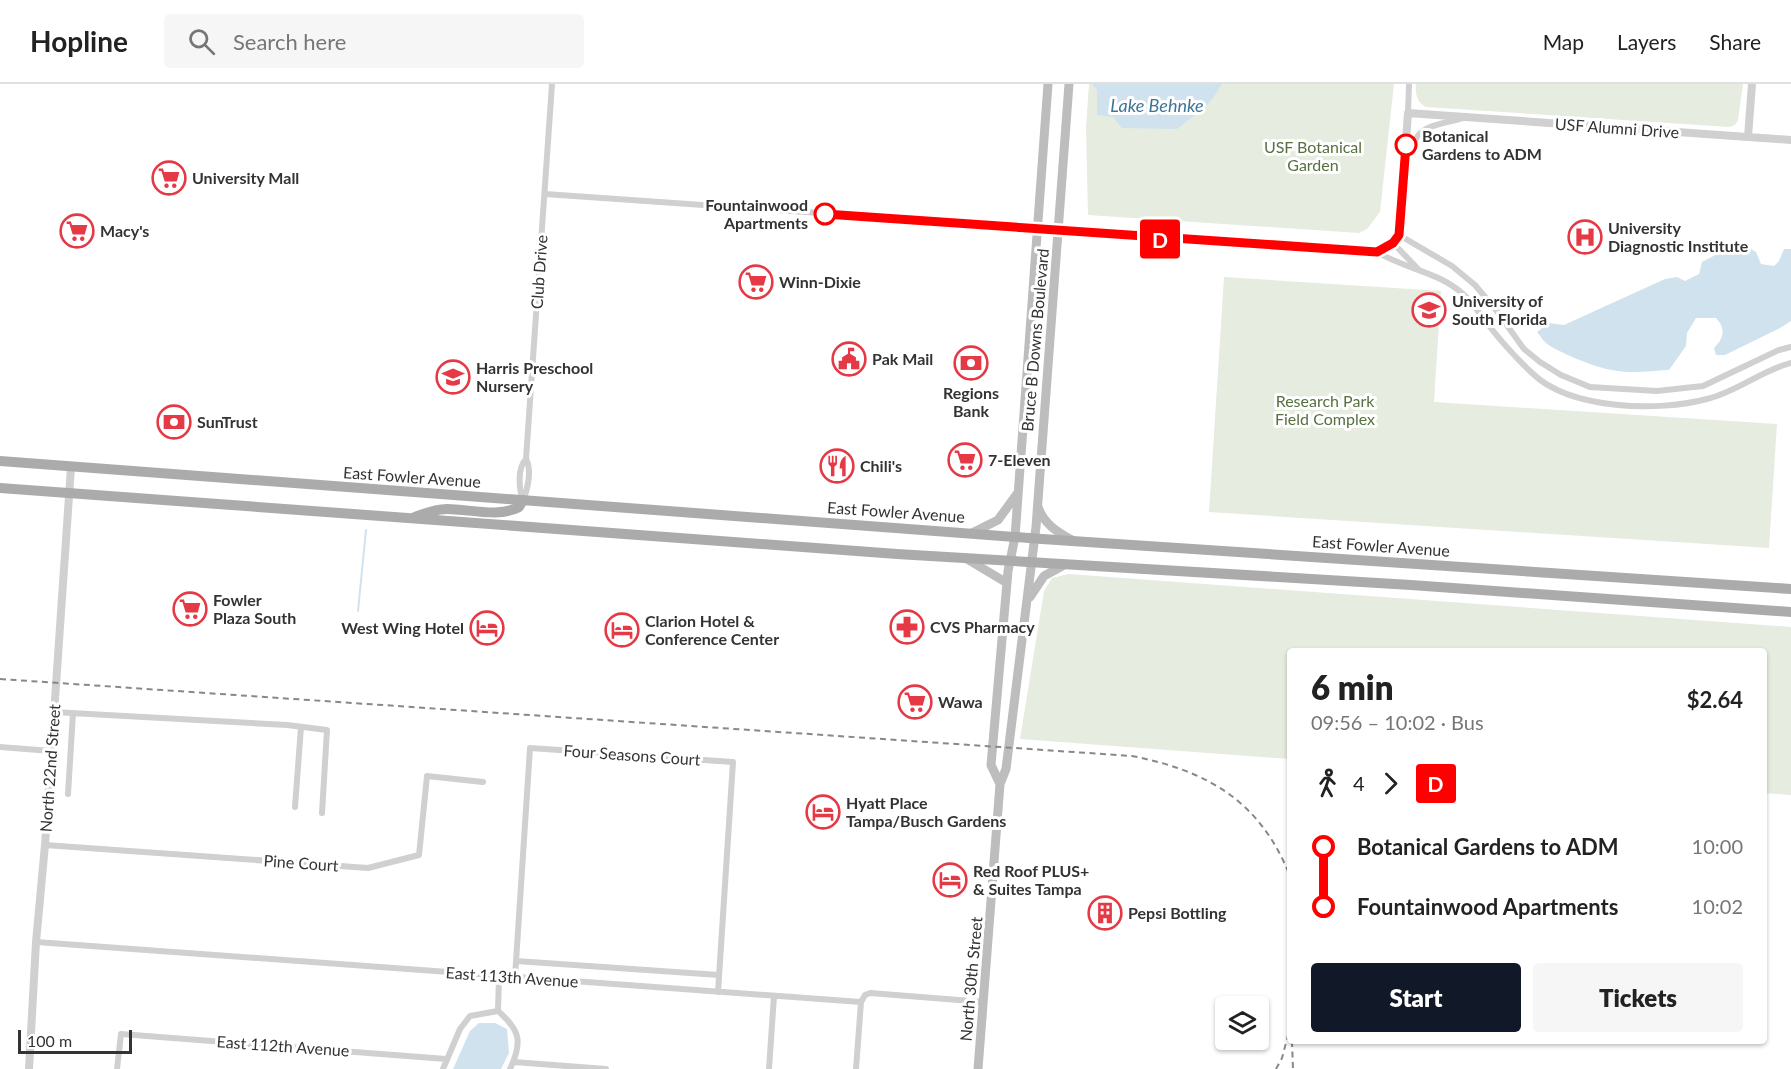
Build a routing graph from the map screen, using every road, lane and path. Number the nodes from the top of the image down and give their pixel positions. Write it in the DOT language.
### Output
graph roads {
  1 [pos="552,84"];
  2 [pos="1048,84"];
  3 [pos="1069,84"];
  4 [pos="1409,84"];
  5 [pos="1752,84"];
  6 [pos="1408,113"];
  7 [pos="1467,117"];
  8 [pos="1748,137"];
  9 [pos="1791,140"];
  10 [pos="1403,179"];
  11 [pos="545,194"];
  12 [pos="1037,228"];
  13 [pos="1059,231"];
  14 [pos="1399,235"];
  15 [pos="1393,243"];
  16 [pos="1377,252"];
  17 [pos="1452,266"];
  18 [pos="1422,272"];
  19 [pos="1443,279"];
  20 [pos="1791,347"];
  21 [pos="1791,363"];
  22 [pos="1623,390"];
  23 [pos="1623,405"];
  24 [pos="0,462"];
  25 [pos="71,467"];
  26 [pos="0,488"];
  27 [pos="1018,492"];
  28 [pos="69,493"];
  29 [pos="523,500"];
  30 [pos="1037,502"];
  31 [pos="411,519"];
  32 [pos="972,533"];
  33 [pos="1015,537"];
  34 [pos="1035,538"];
  35 [pos="1073,541"];
  36 [pos="967,559"];
  37 [pos="1010,561"];
  38 [pos="1031,562"];
  39 [pos="1064,565"];
  40 [pos="1007,583"];
  41 [pos="1791,589"];
  42 [pos="1027,602"];
  43 [pos="1791,612"];
  44 [pos="53,712"];
  45 [pos="74,713"];
  46 [pos="301,727"];
  47 [pos="0,747"];
  48 [pos="51,751"];
  49 [pos="483,782"];
  50 [pos="1000,784"];
  51 [pos="68,794"];
  52 [pos="295,807"];
  53 [pos="322,813"];
  54 [pos="45,845"];
  55 [pos="36,942"];
  56 [pos="516,961"];
  57 [pos="719,975"];
  58 [pos="499,976"];
  59 [pos="514,977"];
  60 [pos="718,992"];
  61 [pos="774,996"];
  62 [pos="861,1002"];
  63 [pos="984,1002"];
  64 [pos="498,1011"];
  65 [pos="446,1059"];
  66 [pos="514,1062"];
  67 [pos="29,1069"];
  68 [pos="117,1069"];
  69 [pos="442,1069"];
  70 [pos="510,1069"];
  71 [pos="606,1069"];
  72 [pos="768,1069"];
  73 [pos="856,1069"];
  74 [pos="978,1069"];
  1 -- 11 [label="street, Club Drive"];
  2 -- 12 [label="main road, Bruce B Downs Boulevard"];
  3 -- 13 [label="main road, Bruce B Downs Boulevard"];
  4 -- 6 [label="street"];
  5 -- 8 [label="street"];
  6 -- 7 [label="street, USF Alumni Drive"];
  6 -- 10 [label="street"];
  7 -- 8 [label="street, USF Alumni Drive"];
  7 -- 10 [label="street"];
  8 -- 9 [label="street, USF Alumni Drive"];
  10 -- 14 [label="street"];
  11 -- 12 [label="street"];
  11 -- 29 [label="street, Club Drive"];
  12 -- 13 [label="street"];
  12 -- 27 [label="main road, Bruce B Downs Boulevard"];
  13 -- 16 [label="street"];
  13 -- 30 [label="main road, Bruce B Downs Boulevard"];
  14 -- 15 [label="street"];
  14 -- 17 [label="street"];
  15 -- 16 [label="street"];
  15 -- 18 [label="street"];
  16 -- 18 [label="street"];
  17 -- 19 [label="street"];
  17 -- 22 [label="street"];
  18 -- 19 [label="street"];
  19 -- 23 [label="street"];
  20 -- 22 [label="street"];
  21 -- 23 [label="street"];
  22 -- 23 [label="street"];
  24 -- 25 [label="main road, East Fowler Avenue"];
  25 -- 28 [label="street, North 22nd Street"];
  25 -- 29 [label="main road, East Fowler Avenue"];
  26 -- 28 [label="main road"];
  27 -- 32 [label="main road"];
  27 -- 33 [label="main road, Bruce B Downs Boulevard"];
  28 -- 31 [label="main road"];
  28 -- 44 [label="street, North 22nd Street"];
  29 -- 31 [label="main road"];
  29 -- 32 [label="main road, East Fowler Avenue"];
  30 -- 34 [label="main road, Bruce B Downs Boulevard"];
  30 -- 35 [label="main road"];
  31 -- 36 [label="main road"];
  32 -- 33 [label="main road, East Fowler Avenue"];
  33 -- 34 [label="main road, East Fowler Avenue"];
  33 -- 37 [label="main road, North 30th Street"];
  34 -- 35 [label="main road, East Fowler Avenue"];
  34 -- 38 [label="main road, Bruce B Downs Boulevard"];
  35 -- 41 [label="main road, East Fowler Avenue"];
  36 -- 37 [label="main road"];
  36 -- 40 [label="main road"];
  37 -- 38 [label="main road"];
  37 -- 40 [label="main road, North 30th Street"];
  38 -- 39 [label="main road"];
  38 -- 42 [label="main road, North 30th Street"];
  39 -- 42 [label="main road"];
  39 -- 43 [label="main road"];
  40 -- 50 [label="main road, North 30th Street"];
  42 -- 50 [label="main road, North 30th Street"];
  44 -- 45 [label="street"];
  44 -- 48 [label="street, North 22nd Street"];
  45 -- 46 [label="street"];
  45 -- 51 [label="street"];
  46 -- 52 [label="street"];
  46 -- 53 [label="street"];
  47 -- 48 [label="street"];
  48 -- 54 [label="street, North 22nd Street"];
  49 -- 54 [label="street, Pine Court"];
  50 -- 63 [label="main road, North 30th Street"];
  54 -- 55 [label="street, North 22nd Street"];
  55 -- 58 [label="street, East 113th Avenue"];
  55 -- 67 [label="street, North 22nd Street"];
  56 -- 57 [label="street"];
  56 -- 57 [label="street, Four Seasons Court"];
  56 -- 59 [label="street, Four Seasons Court"];
  57 -- 60 [label="street, Four Seasons Court"];
  58 -- 59 [label="street, East 113th Avenue"];
  58 -- 64 [label="street"];
  59 -- 60 [label="street, East 113th Avenue"];
  60 -- 61 [label="street, East 113th Avenue"];
  61 -- 62 [label="street, East 113th Avenue"];
  61 -- 72 [label="street"];
  62 -- 63 [label="street, East 113th Avenue"];
  62 -- 73 [label="street"];
  63 -- 74 [label="main road, North 30th Street"];
  64 -- 65 [label="street"];
  64 -- 66 [label="street"];
  65 -- 68 [label="street, East 112th Avenue"];
  65 -- 69 [label="street"];
  66 -- 70 [label="street"];
  66 -- 71 [label="street"];
}
